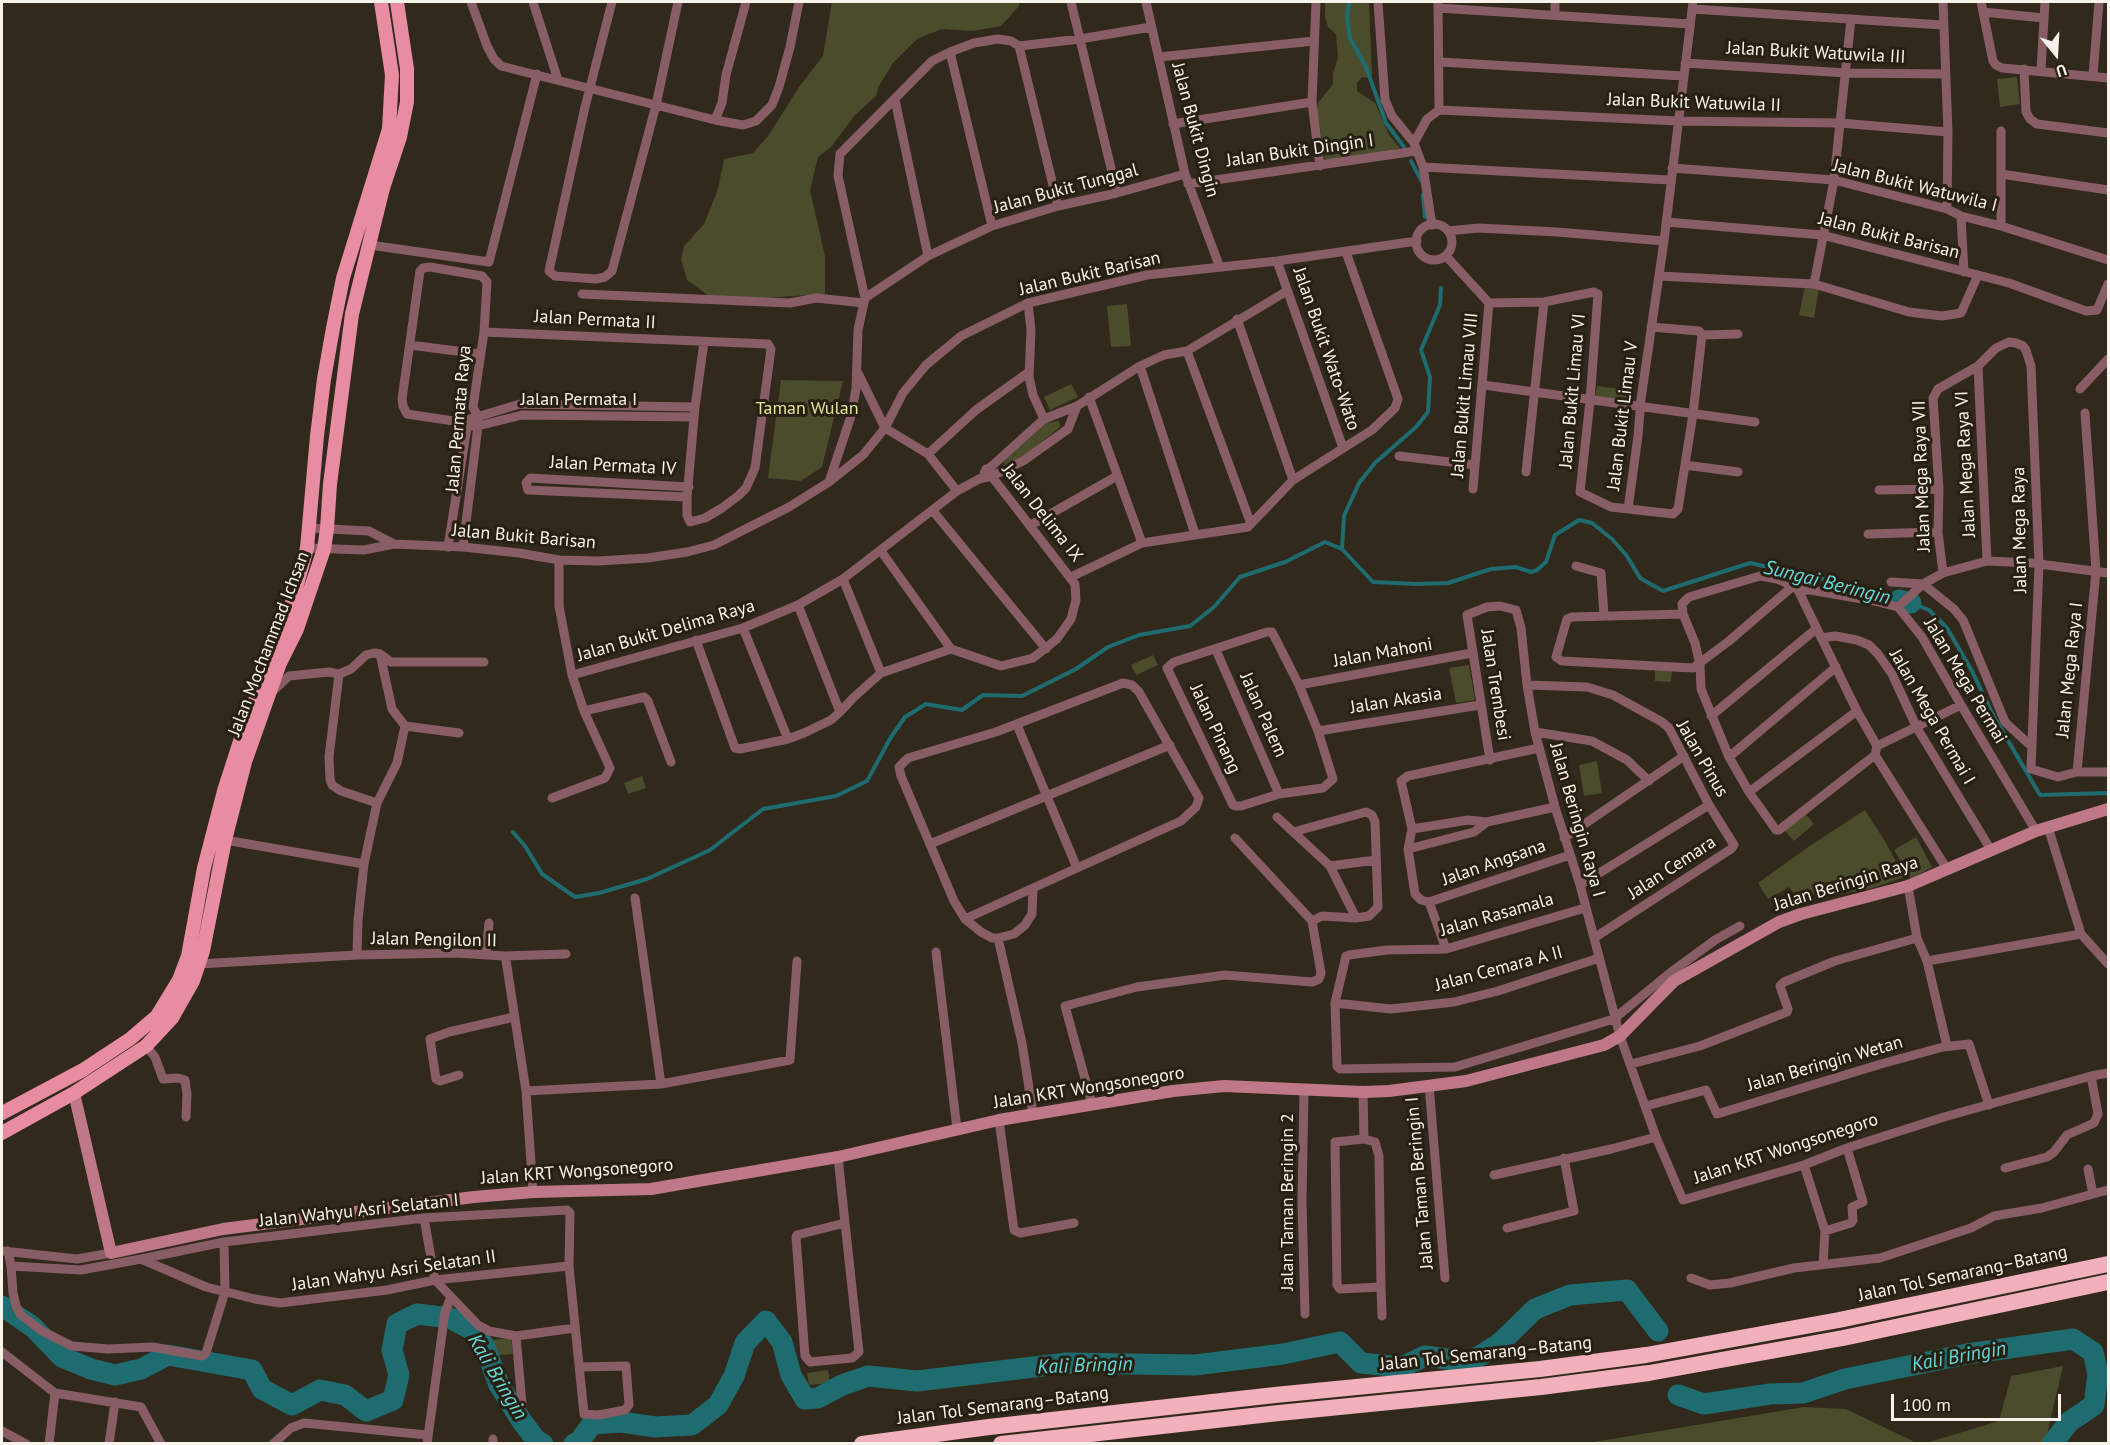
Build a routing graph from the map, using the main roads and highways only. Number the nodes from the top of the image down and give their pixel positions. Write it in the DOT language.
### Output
graph roads {
  1 [pos="381,2"];
  2 [pos="397,2"];
  3 [pos="343,278"];
  4 [pos="361,280"];
  5 [pos="263,694"];
  6 [pos="219,839"];
  7 [pos="2,1113"];
  8 [pos="2,1133"];
  9 [pos="2109,1264"];
  10 [pos="2109,1282"];
  11 [pos="862,1443"];
  12 [pos="1000,1443"];
  1 -- 3 [label="main road, Jalan Mochammad Ichsan"];
  2 -- 4 [label="main road, Jalan Mochammad Ichsan"];
  3 -- 4 [label="main road"];
  3 -- 5 [label="main road, Jalan Mochammad Ichsan"];
  4 -- 5 [label="main road, Jalan Mochammad Ichsan"];
  5 -- 6 [label="main road, Jalan Mochammad Ichsan"];
  6 -- 7 [label="main road, Jalan Mochammad Ichsan"];
  6 -- 8 [label="main road, Jalan Mochammad Ichsan"];
  9 -- 11 [label="highway, Jalan Tol Semarang–Batang"];
  10 -- 12 [label="highway, Jalan Tol Semarang–Batang"];
}
